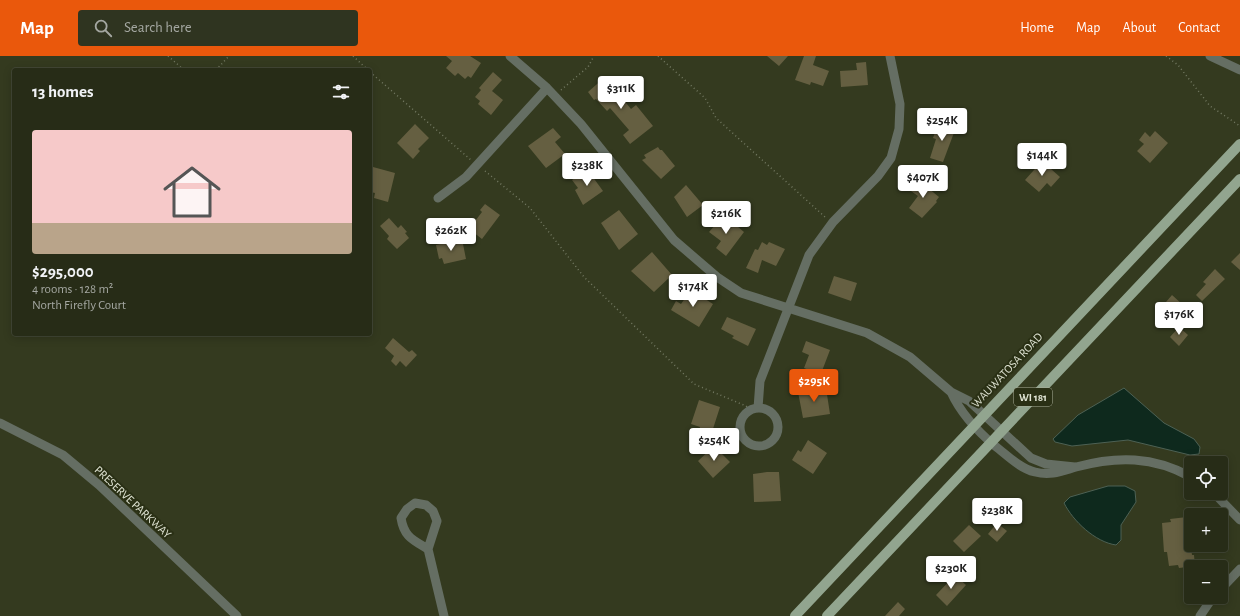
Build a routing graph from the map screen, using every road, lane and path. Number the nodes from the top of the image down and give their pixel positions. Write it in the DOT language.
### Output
graph roads {
  1 [pos="168,56"];
  2 [pos="229,56"];
  3 [pos="353,56"];
  4 [pos="510,56"];
  5 [pos="594,56"];
  6 [pos="658,56"];
  7 [pos="890,56"];
  8 [pos="1166,56"];
  9 [pos="1210,56"];
  10 [pos="182,68"];
  11 [pos="218,68"];
  12 [pos="366,68"];
  13 [pos="1240,70"];
  14 [pos="372,74"];
  15 [pos="547,88"];
  16 [pos="555,97"];
  17 [pos="1240,126"];
  18 [pos="1240,144"];
  19 [pos="478,165"];
  20 [pos="1240,179"];
  21 [pos="438,198"];
  22 [pos="832,223"];
  23 [pos="787,309"];
  24 [pos="951,392"];
  25 [pos="754,409"];
  26 [pos="983,415"];
  27 [pos="0,423"];
  28 [pos="973,426"];
  29 [pos="1000,431"];
  30 [pos="990,442"];
  31 [pos="1075,467"];
  32 [pos="1184,474"];
  33 [pos="1221,500"];
  34 [pos="1240,520"];
  35 [pos="428,549"];
  36 [pos="1240,569"];
  37 [pos="1228,582"];
  38 [pos="1208,604"];
  39 [pos="237,616"];
  40 [pos="444,616"];
  41 [pos="795,616"];
  42 [pos="827,616"];
  43 [pos="1200,616"];
  1 -- 10 [label="path"];
  2 -- 11 [label="path"];
  3 -- 12 [label="path"];
  4 -- 15 [label="street"];
  5 -- 16 [label="path"];
  6 -- 22 [label="path"];
  7 -- 22 [label="street"];
  8 -- 17 [label="path"];
  9 -- 13 [label="street"];
  14 -- 19 [label="path"];
  15 -- 16 [label="street"];
  15 -- 19 [label="street"];
  16 -- 23 [label="street"];
  18 -- 26 [label="main road, WAUWATOSA ROAD / WI 181"];
  19 -- 21 [label="street"];
  19 -- 25 [label="path"];
  20 -- 29 [label="main road, WI 181"];
  22 -- 23 [label="street"];
  23 -- 24 [label="street"];
  23 -- 25 [label="street"];
  24 -- 26 [label="street"];
  24 -- 28 [label="street"];
  26 -- 28 [label="main road, WAUWATOSA ROAD / WI 181"];
  26 -- 29 [label="street"];
  27 -- 39 [label="street, PRESERVE PARKWAY"];
  28 -- 30 [label="street"];
  28 -- 41 [label="main road, WAUWATOSA ROAD / WI 181"];
  29 -- 30 [label="main road, WI 181"];
  29 -- 31 [label="street"];
  30 -- 31 [label="street"];
  30 -- 42 [label="main road, WI 181"];
  31 -- 32 [label="street"];
  33 -- 34 [label="street"];
  35 -- 35 [label="street"];
  35 -- 40 [label="street"];
  36 -- 37 [label="street"];
  38 -- 43 [label="street"];
}
